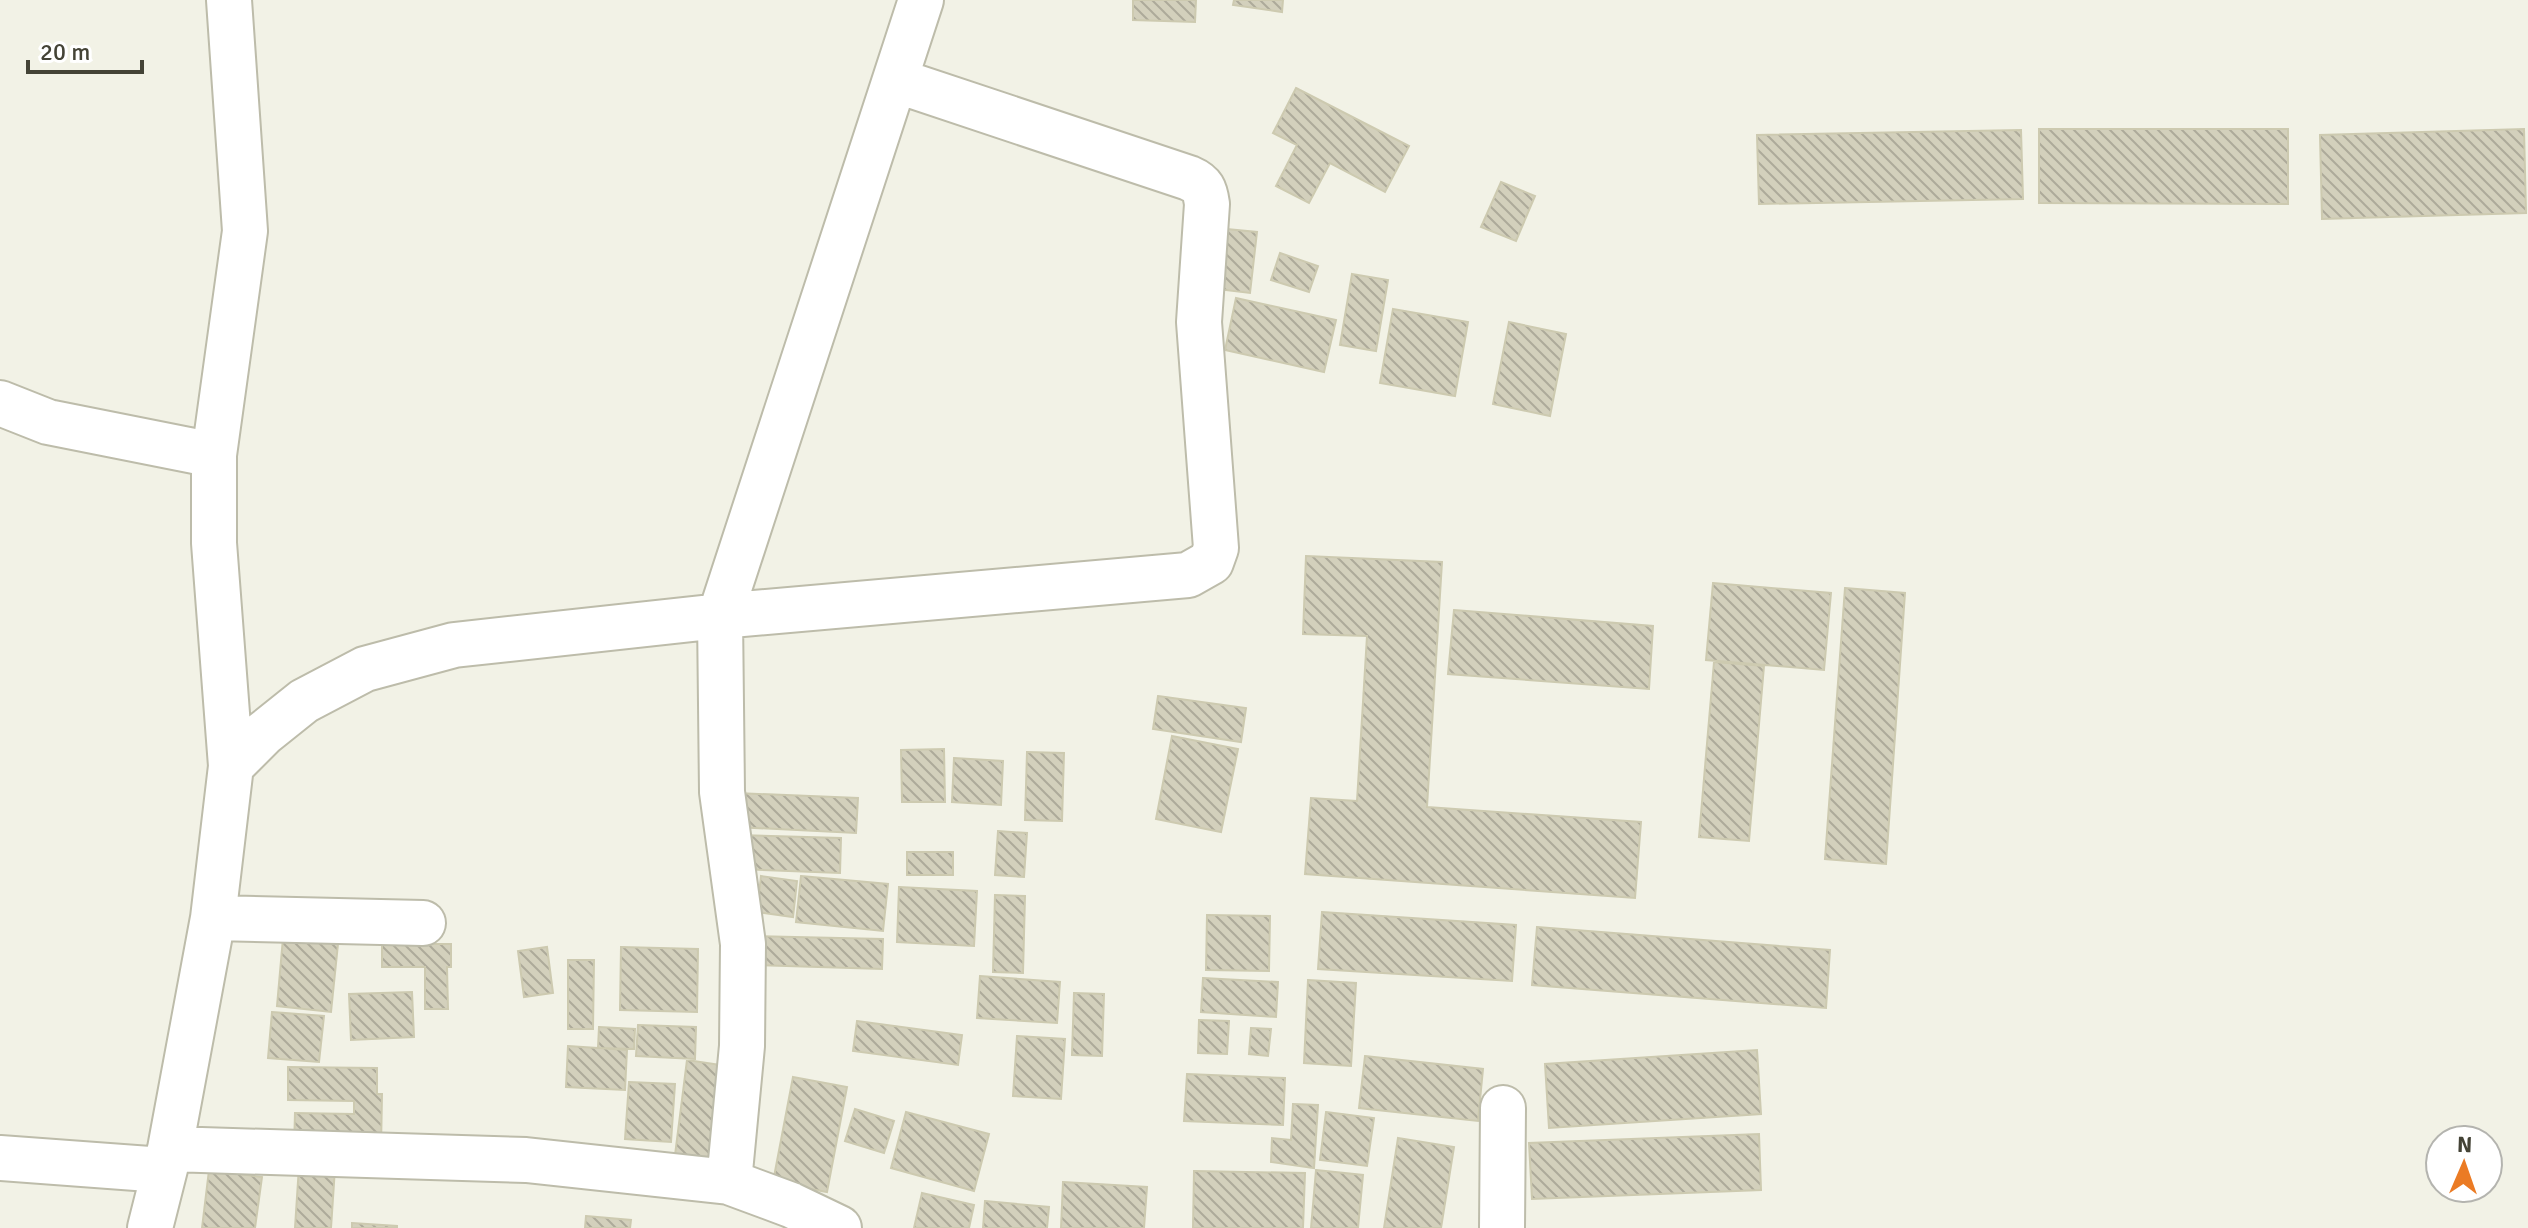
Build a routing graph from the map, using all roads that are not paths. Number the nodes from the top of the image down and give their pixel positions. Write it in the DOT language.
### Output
graph roads {
  1 [pos="229,0"];
  2 [pos="921,0"];
  3 [pos="895,80"];
  4 [pos="0,403"];
  5 [pos="214,455"];
  6 [pos="720,616"];
  7 [pos="231,766"];
  8 [pos="213,918"];
  9 [pos="423,923"];
  10 [pos="1503,1108"];
  11 [pos="0,1158"];
  12 [pos="166,1159"];
  13 [pos="729,1182"];
  14 [pos="150,1228"];
  15 [pos="839,1228"];
  16 [pos="1502,1228"];
  1 -- 5 [label="street"];
  2 -- 3 [label="street"];
  3 -- 6 [label="street"];
  3 -- 6 [label="street"];
  4 -- 5 [label="street"];
  5 -- 7 [label="street"];
  6 -- 7 [label="street"];
  6 -- 13 [label="street"];
  7 -- 8 [label="street"];
  8 -- 9 [label="street"];
  8 -- 12 [label="street"];
  10 -- 16 [label="street"];
  11 -- 12 [label="street"];
  12 -- 13 [label="street"];
  12 -- 14 [label="street"];
  13 -- 15 [label="street"];
}
